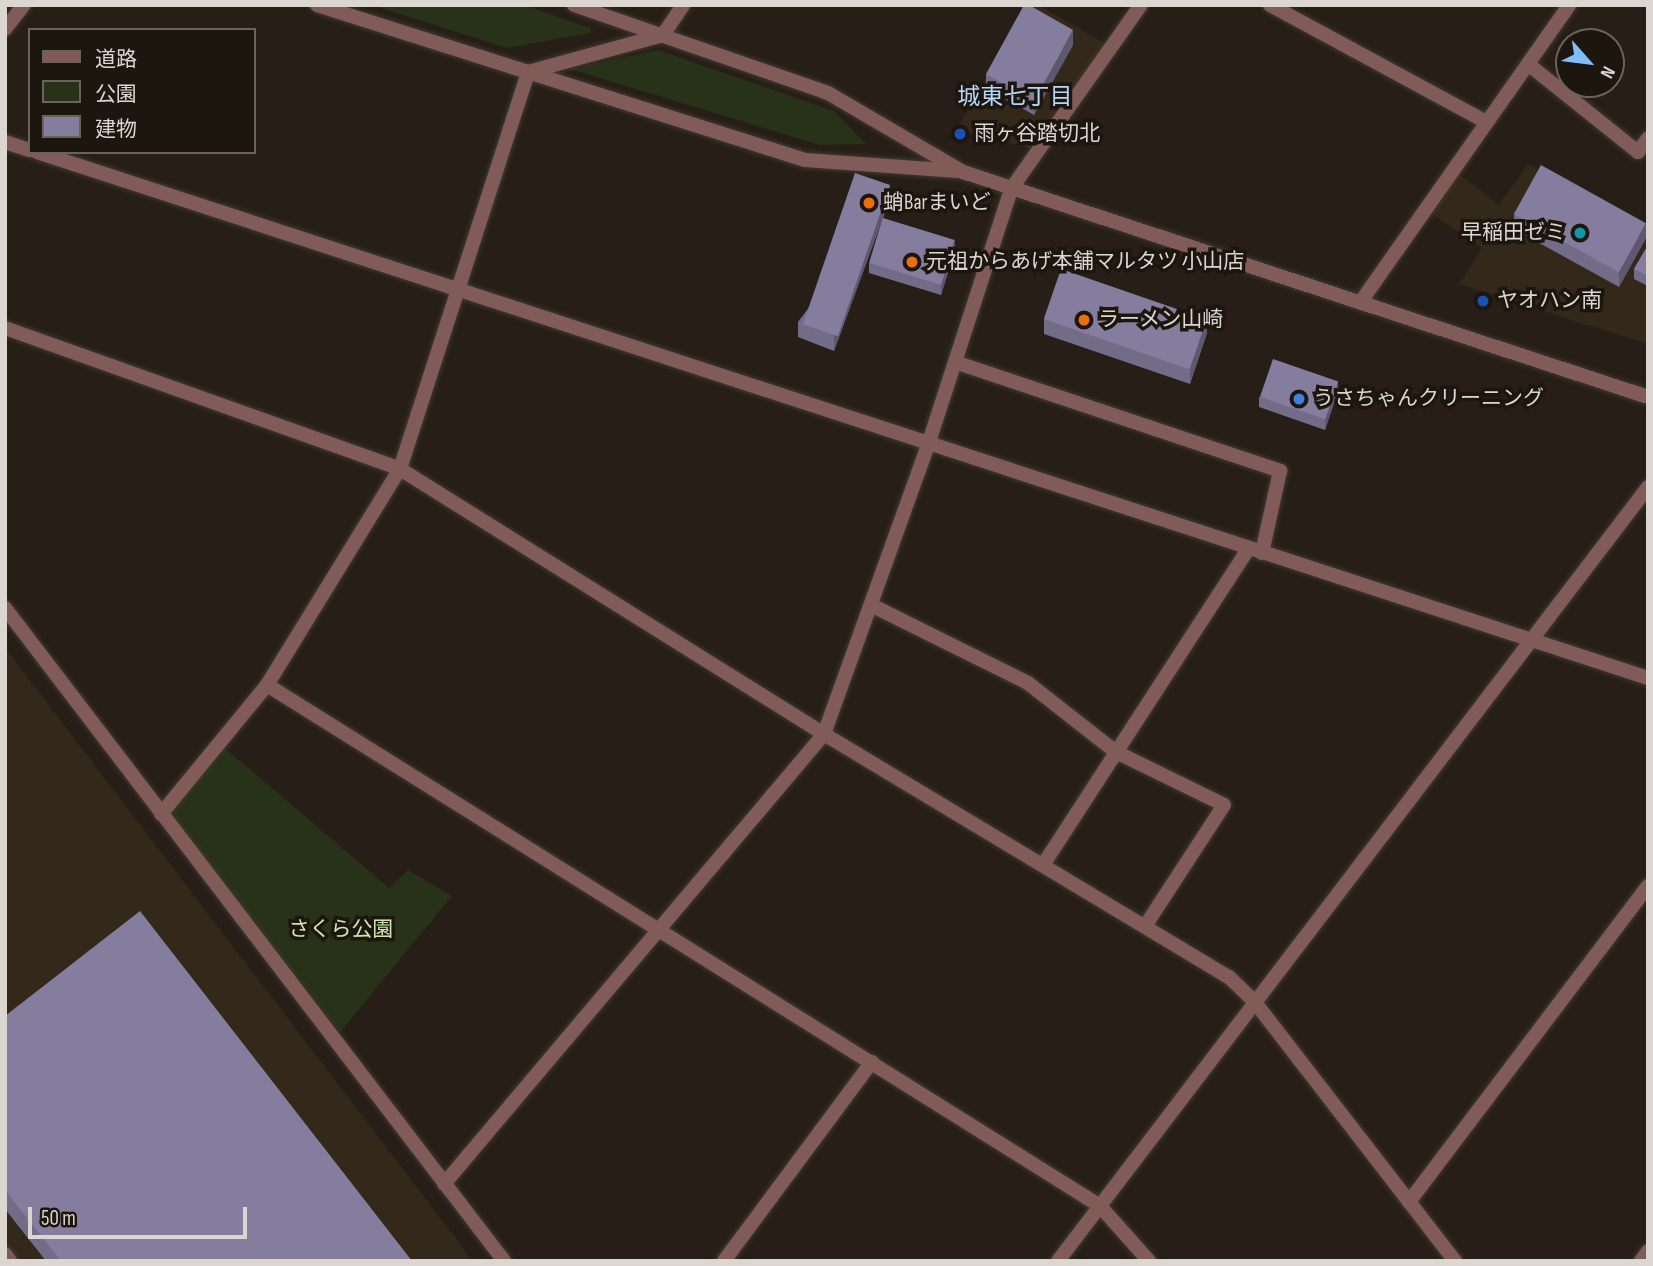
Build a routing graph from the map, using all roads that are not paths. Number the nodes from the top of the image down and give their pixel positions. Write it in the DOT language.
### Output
graph roads {
  1 [pos="24,5"];
  2 [pos="317,5"];
  3 [pos="574,5"];
  4 [pos="683,5"];
  5 [pos="1141,5"];
  6 [pos="1270,5"];
  7 [pos="1569,5"];
  8 [pos="5,29"];
  9 [pos="663,34"];
  10 [pos="1528,64"];
  11 [pos="528,72"];
  12 [pos="1486,122"];
  13 [pos="1648,138"];
  14 [pos="5,142"];
  15 [pos="28,149"];
  16 [pos="43,154"];
  17 [pos="963,172"];
  18 [pos="1011,189"];
  19 [pos="459,292"];
  20 [pos="1362,300"];
  21 [pos="5,328"];
  22 [pos="955,362"];
  23 [pos="1648,397"];
  24 [pos="928,445"];
  25 [pos="400,469"];
  26 [pos="1648,487"];
  27 [pos="1255,551"];
  28 [pos="871,605"];
  29 [pos="5,608"];
  30 [pos="1530,640"];
  31 [pos="1648,678"];
  32 [pos="267,685"];
  33 [pos="824,734"];
  34 [pos="1116,752"];
  35 [pos="161,814"];
  36 [pos="1043,865"];
  37 [pos="1648,886"];
  38 [pos="1145,926"];
  39 [pos="660,931"];
  40 [pos="1254,1001"];
  41 [pos="872,1062"];
  42 [pos="444,1184"];
  43 [pos="1409,1202"];
  44 [pos="1100,1206"];
  45 [pos="1648,1251"];
  46 [pos="5,1254"];
  47 [pos="10,1261"];
  48 [pos="504,1261"];
  49 [pos="724,1261"];
  50 [pos="1059,1261"];
  51 [pos="1149,1261"];
  52 [pos="1455,1261"];
  53 [pos="1641,1261"];
  1 -- 8 [label="street"];
  2 -- 11 [label="street"];
  3 -- 9 [label="street"];
  4 -- 9 [label="street"];
  5 -- 18 [label="street"];
  6 -- 12 [label="street"];
  7 -- 10 [label="street"];
  9 -- 11 [label="street"];
  9 -- 17 [label="street"];
  10 -- 12 [label="street"];
  10 -- 13 [label="street"];
  11 -- 17 [label="street"];
  11 -- 19 [label="street"];
  12 -- 20 [label="street"];
  14 -- 15 [label="street"];
  16 -- 19 [label="street"];
  17 -- 18 [label="street"];
  18 -- 20 [label="street"];
  18 -- 22 [label="street"];
  19 -- 24 [label="street"];
  19 -- 25 [label="street"];
  20 -- 23 [label="street"];
  21 -- 25 [label="street"];
  22 -- 24 [label="street"];
  22 -- 27 [label="street"];
  24 -- 27 [label="street"];
  24 -- 28 [label="street"];
  25 -- 32 [label="street"];
  25 -- 33 [label="street"];
  26 -- 30 [label="street"];
  27 -- 30 [label="street"];
  27 -- 34 [label="street"];
  28 -- 33 [label="street"];
  28 -- 34 [label="street"];
  29 -- 35 [label="street"];
  30 -- 31 [label="street"];
  30 -- 40 [label="street"];
  32 -- 35 [label="street"];
  32 -- 39 [label="street"];
  33 -- 36 [label="street"];
  33 -- 39 [label="street"];
  34 -- 36 [label="street"];
  34 -- 38 [label="street"];
  35 -- 42 [label="street"];
  36 -- 38 [label="street"];
  37 -- 43 [label="street"];
  38 -- 40 [label="street"];
  39 -- 41 [label="street"];
  39 -- 42 [label="street"];
  40 -- 43 [label="street"];
  40 -- 44 [label="street"];
  41 -- 44 [label="street"];
  41 -- 49 [label="street"];
  42 -- 48 [label="street"];
  43 -- 52 [label="street"];
  44 -- 50 [label="street"];
  44 -- 51 [label="street"];
  45 -- 53 [label="street"];
  46 -- 47 [label="street"];
}
